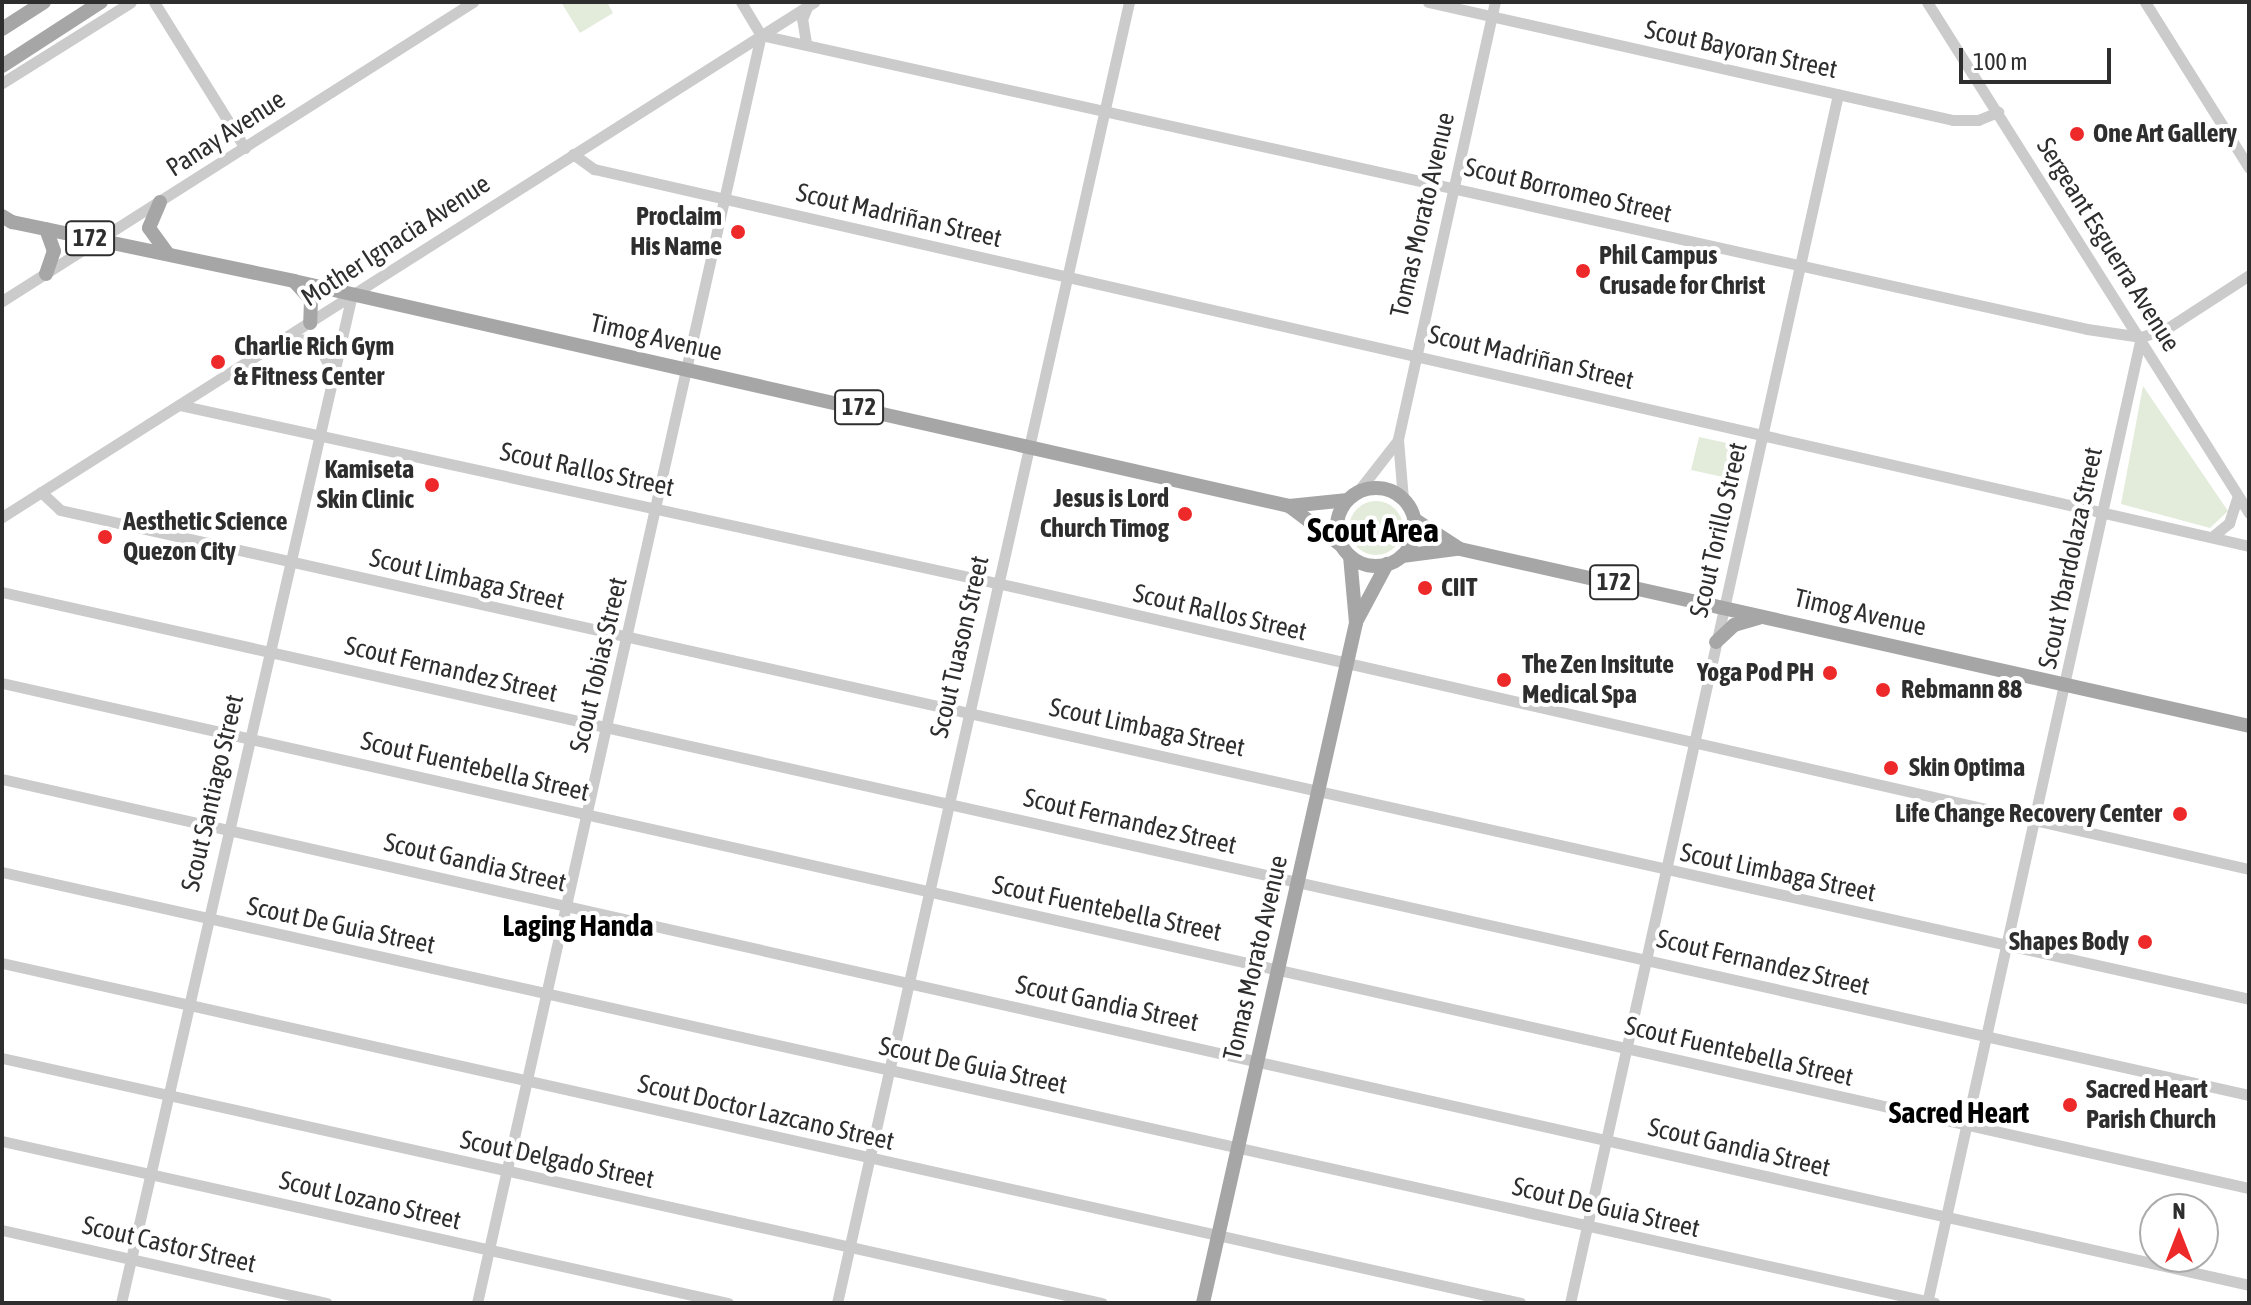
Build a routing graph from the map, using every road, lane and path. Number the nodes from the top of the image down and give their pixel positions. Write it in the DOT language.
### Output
graph roads {
  1 [pos="44,2"];
  2 [pos="101,2"];
  3 [pos="131,2"];
  4 [pos="154,2"];
  5 [pos="473,2"];
  6 [pos="741,2"];
  7 [pos="1129,2"];
  8 [pos="1428,2"];
  9 [pos="1495,2"];
  10 [pos="1927,2"];
  11 [pos="2145,2"];
  12 [pos="811,4"];
  13 [pos="1492,17"];
  14 [pos="2,29"];
  15 [pos="761,35"];
  16 [pos="806,43"];
  17 [pos="2,66"];
  18 [pos="2,83"];
  19 [pos="1838,94"];
  20 [pos="1104,110"];
  21 [pos="1998,112"];
  22 [pos="245,148"];
  23 [pos="573,154"];
  24 [pos="2249,168"];
  25 [pos="1454,187"];
  26 [pos="726,200"];
  27 [pos="160,202"];
  28 [pos="5,221"];
  29 [pos="46,229"];
  30 [pos="101,240"];
  31 [pos="168,254"];
  32 [pos="1802,266"];
  33 [pos="46,274"];
  34 [pos="2249,275"];
  35 [pos="1066,276"];
  36 [pos="294,281"];
  37 [pos="352,294"];
  38 [pos="2,301"];
  39 [pos="310,323"];
  40 [pos="2141,337"];
  41 [pos="285,338"];
  42 [pos="1416,354"];
  43 [pos="688,369"];
  44 [pos="332,371"];
  45 [pos="179,405"];
  46 [pos="1764,432"];
  47 [pos="317,435"];
  48 [pos="1398,439"];
  49 [pos="1027,446"];
  50 [pos="41,492"];
  51 [pos="2238,496"];
  52 [pos="1352,497"];
  53 [pos="1403,499"];
  54 [pos="1289,506"];
  55 [pos="657,507"];
  56 [pos="2104,511"];
  57 [pos="2249,513"];
  58 [pos="2,517"];
  59 [pos="1414,519"];
  60 [pos="2213,536"];
  61 [pos="2249,546"];
  62 [pos="1460,549"];
  63 [pos="1346,550"];
  64 [pos="1402,556"];
  65 [pos="287,561"];
  66 [pos="1387,564"];
  67 [pos="997,583"];
  68 [pos="2,592"];
  69 [pos="1724,607"];
  70 [pos="1767,616"];
  71 [pos="1356,623"];
  72 [pos="627,639"];
  73 [pos="1716,642"];
  74 [pos="267,651"];
  75 [pos="1346,666"];
  76 [pos="2,683"];
  77 [pos="2066,685"];
  78 [pos="968,712"];
  79 [pos="2249,726"];
  80 [pos="607,727"];
  81 [pos="248,739"];
  82 [pos="1695,743"];
  83 [pos="2,779"];
  84 [pos="1318,787"];
  85 [pos="948,804"];
  86 [pos="589,814"];
  87 [pos="2035,820"];
  88 [pos="227,829"];
  89 [pos="2249,869"];
  90 [pos="1665,871"];
  91 [pos="2,872"];
  92 [pos="1298,882"];
  93 [pos="930,892"];
  94 [pos="566,906"];
  95 [pos="207,919"];
  96 [pos="2008,945"];
  97 [pos="1647,959"];
  98 [pos="2,963"];
  99 [pos="1278,969"];
  100 [pos="908,983"];
  101 [pos="547,993"];
  102 [pos="2249,999"];
  103 [pos="188,1006"];
  104 [pos="1987,1037"];
  105 [pos="1626,1050"];
  106 [pos="2,1058"];
  107 [pos="1257,1059"];
  108 [pos="889,1070"];
  109 [pos="527,1082"];
  110 [pos="168,1095"];
  111 [pos="2249,1095"];
  112 [pos="1966,1126"];
  113 [pos="1606,1140"];
  114 [pos="2,1141"];
  115 [pos="1238,1145"];
  116 [pos="869,1159"];
  117 [pos="506,1171"];
  118 [pos="150,1174"];
  119 [pos="2249,1188"];
  120 [pos="1946,1217"];
  121 [pos="1586,1226"];
  122 [pos="2,1230"];
  123 [pos="1218,1234"];
  124 [pos="850,1247"];
  125 [pos="489,1250"];
  126 [pos="131,1259"];
  127 [pos="2249,1285"];
  128 [pos="1930,1302"];
  129 [pos="121,1303"];
  130 [pos="327,1303"];
  131 [pos="477,1303"];
  132 [pos="728,1303"];
  133 [pos="837,1303"];
  134 [pos="1102,1303"];
  135 [pos="1203,1303"];
  136 [pos="1520,1303"];
  137 [pos="1570,1303"];
  1 -- 14 [label="main road"];
  2 -- 17 [label="main road"];
  3 -- 18 [label="street"];
  4 -- 22 [label="street"];
  5 -- 22 [label="street, Panay Avenue"];
  6 -- 15 [label="street"];
  7 -- 20 [label="street, Scout Tuason Street"];
  8 -- 13 [label="street, Scout Bayoran Street"];
  9 -- 13 [label="street, Tomas Morato Avenue"];
  10 -- 21 [label="street, Sergeant Esguerra Avenue"];
  11 -- 24 [label="street"];
  12 -- 15 [label="street, Mother Ignacia Avenue"];
  12 -- 16 [label="street"];
  13 -- 19 [label="street, Scout Bayoran Street"];
  13 -- 25 [label="street, Tomas Morato Avenue"];
  15 -- 16 [label="street, Scout Borromeo Street"];
  15 -- 23 [label="street, Mother Ignacia Avenue"];
  15 -- 26 [label="street, Scout Tobias Street"];
  16 -- 20 [label="street, Scout Borromeo Street"];
  19 -- 21 [label="street, Scout Bayoran Street"];
  19 -- 32 [label="street, Scout Torillo Street"];
  20 -- 25 [label="street, Scout Borromeo Street"];
  20 -- 35 [label="street, Scout Tuason Street"];
  21 -- 40 [label="street, Sergeant Esguerra Avenue"];
  22 -- 27 [label="street, Panay Avenue"];
  23 -- 26 [label="street, Scout Madriñan Street"];
  23 -- 37 [label="street, Mother Ignacia Avenue"];
  25 -- 32 [label="street, Scout Borromeo Street"];
  25 -- 42 [label="street, Tomas Morato Avenue"];
  26 -- 35 [label="street, Scout Madriñan Street"];
  26 -- 43 [label="street, Scout Tobias Street"];
  27 -- 30 [label="street, Panay Avenue"];
  27 -- 31 [label="main road"];
  28 -- 29 [label="main road, Timog Avenue / 172"];
  29 -- 30 [label="main road, Timog Avenue / 172"];
  29 -- 33 [label="main road"];
  30 -- 31 [label="main road, Timog Avenue / 172"];
  30 -- 33 [label="street, Panay Avenue"];
  31 -- 36 [label="main road, Timog Avenue / 172"];
  32 -- 40 [label="street, Scout Borromeo Street"];
  32 -- 46 [label="street, Scout Torillo Street"];
  33 -- 38 [label="street, Panay Avenue"];
  34 -- 40 [label="street"];
  35 -- 42 [label="street, Scout Madriñan Street"];
  35 -- 49 [label="street, Scout Tuason Street"];
  36 -- 37 [label="main road, Timog Avenue / 172"];
  36 -- 39 [label="main road"];
  37 -- 39 [label="street, Mother Ignacia Avenue"];
  37 -- 43 [label="main road, Timog Avenue / 172"];
  37 -- 44 [label="street, Scout Santiago Street"];
  39 -- 41 [label="street, Mother Ignacia Avenue"];
  40 -- 51 [label="street, Sergeant Esguerra Avenue"];
  40 -- 56 [label="street, Scout Ybardolaza Street"];
  41 -- 44 [label="street"];
  41 -- 45 [label="street, Mother Ignacia Avenue"];
  42 -- 46 [label="street, Scout Madriñan Street"];
  42 -- 48 [label="street, Tomas Morato Avenue"];
  43 -- 49 [label="main road, Timog Avenue / 172"];
  43 -- 55 [label="street, Scout Tobias Street"];
  44 -- 47 [label="street, Scout Santiago Street"];
  45 -- 47 [label="street, Scout Rallos Street"];
  45 -- 50 [label="street, Mother Ignacia Avenue"];
  46 -- 56 [label="street, Scout Madriñan Street"];
  46 -- 69 [label="street, Scout Torillo Street"];
  47 -- 55 [label="street, Scout Rallos Street"];
  47 -- 65 [label="street, Scout Santiago Street"];
  48 -- 52 [label="street, Tomas Morato Avenue"];
  48 -- 53 [label="street, Tomas Morato Avenue"];
  49 -- 54 [label="main road, Timog Avenue / 172"];
  49 -- 67 [label="street, Scout Tuason Street"];
  50 -- 58 [label="street, Mother Ignacia Avenue"];
  50 -- 65 [label="street, Scout Limbaga Street"];
  51 -- 57 [label="street, Sergeant Esguerra Avenue"];
  51 -- 60 [label="street"];
  52 -- 53 [label="main road, 172"];
  52 -- 54 [label="main road, Timog Avenue / 172"];
  52 -- 63 [label="main road"];
  53 -- 59 [label="main road, 172"];
  54 -- 63 [label="main road, Timog Avenue / 172"];
  55 -- 67 [label="street, Scout Rallos Street"];
  55 -- 72 [label="street, Scout Tobias Street"];
  56 -- 60 [label="street, Scout Madriñan Street"];
  56 -- 77 [label="street, Scout Ybardolaza Street"];
  59 -- 62 [label="main road, Timog Avenue / 172"];
  59 -- 64 [label="main road"];
  60 -- 61 [label="street, Scout Madriñan Street"];
  62 -- 64 [label="main road, Timog Avenue / 172"];
  62 -- 69 [label="main road, Timog Avenue / 172"];
  63 -- 66 [label="main road, 172"];
  63 -- 71 [label="main road, Tomas Morato Avenue"];
  64 -- 66 [label="main road, 172"];
  65 -- 72 [label="street, Scout Limbaga Street"];
  65 -- 74 [label="street, Scout Santiago Street"];
  66 -- 71 [label="main road, Tomas Morato Avenue"];
  67 -- 75 [label="street, Scout Rallos Street"];
  67 -- 78 [label="street, Scout Tuason Street"];
  68 -- 74 [label="street, Scout Fernandez Street"];
  69 -- 70 [label="main road, Timog Avenue / 172"];
  69 -- 73 [label="street, Scout Torillo Street"];
  70 -- 73 [label="main road"];
  70 -- 77 [label="main road, Timog Avenue / 172"];
  71 -- 75 [label="main road, Tomas Morato Avenue"];
  72 -- 78 [label="street, Scout Limbaga Street"];
  72 -- 80 [label="street, Scout Tobias Street"];
  73 -- 82 [label="street, Scout Torillo Street"];
  74 -- 80 [label="street, Scout Fernandez Street"];
  74 -- 81 [label="street, Scout Santiago Street"];
  75 -- 82 [label="street, Scout Rallos Street"];
  75 -- 84 [label="main road, Tomas Morato Avenue"];
  76 -- 81 [label="street, Scout Fuentebella Street"];
  77 -- 79 [label="main road, Timog Avenue / 172"];
  77 -- 87 [label="street, Scout Ybardolaza Street"];
  78 -- 84 [label="street, Scout Limbaga Street"];
  78 -- 85 [label="street, Scout Tuason Street"];
  80 -- 85 [label="street, Scout Fernandez Street"];
  80 -- 86 [label="street, Scout Tobias Street"];
  81 -- 86 [label="street, Scout Fuentebella Street"];
  81 -- 88 [label="street, Scout Santiago Street"];
  82 -- 87 [label="street, Scout Rallos Street"];
  82 -- 90 [label="street, Scout Torillo Street"];
  83 -- 88 [label="street, Scout Gandia Street"];
  84 -- 90 [label="street, Scout Limbaga Street"];
  84 -- 92 [label="main road, Tomas Morato Avenue"];
  85 -- 92 [label="street, Scout Fernandez Street"];
  85 -- 93 [label="street, Scout Tuason Street"];
  86 -- 93 [label="street, Scout Fuentebella Street"];
  86 -- 94 [label="street, Scout Tobias Street"];
  87 -- 89 [label="street, Scout Rallos Street"];
  87 -- 96 [label="street, Scout Ybardolaza Street"];
  88 -- 94 [label="street, Scout Gandia Street"];
  88 -- 95 [label="street, Scout Santiago Street"];
  90 -- 96 [label="street, Scout Limbaga Street"];
  90 -- 97 [label="street, Scout Torillo Street"];
  91 -- 95 [label="street, Scout De Guia Street"];
  92 -- 97 [label="street, Scout Fernandez Street"];
  92 -- 99 [label="main road, Tomas Morato Avenue"];
  93 -- 99 [label="street, Scout Fuentebella Street"];
  93 -- 100 [label="street, Scout Tuason Street"];
  94 -- 100 [label="street, Scout Gandia Street"];
  94 -- 101 [label="street, Scout Tobias Street"];
  95 -- 101 [label="street, Scout De Guia Street"];
  95 -- 103 [label="street, Scout Santiago Street"];
  96 -- 102 [label="street, Scout Limbaga Street"];
  96 -- 104 [label="street, Scout Ybardolaza Street"];
  97 -- 104 [label="street, Scout Fernandez Street"];
  97 -- 105 [label="street, Scout Torillo Street"];
  98 -- 103 [label="street, Scout Doctor Lazcano Street"];
  99 -- 105 [label="street, Scout Fuentebella Street"];
  99 -- 107 [label="main road, Tomas Morato Avenue"];
  100 -- 107 [label="street, Scout Gandia Street"];
  100 -- 108 [label="street, Scout Tuason Street"];
  101 -- 108 [label="street, Scout De Guia Street"];
  101 -- 109 [label="street, Scout Tobias Street"];
  103 -- 109 [label="street, Scout Doctor Lazcano Street"];
  103 -- 110 [label="street, Scout Santiago Street"];
  104 -- 111 [label="street, Scout Fernandez Street"];
  104 -- 112 [label="street, Scout Ybardolaza Street"];
  105 -- 112 [label="street, Scout Fuentebella Street"];
  105 -- 113 [label="street, Scout Torillo Street"];
  106 -- 110 [label="street, Scout Delgado Street"];
  107 -- 113 [label="street, Scout Gandia Street"];
  107 -- 115 [label="main road, Tomas Morato Avenue"];
  108 -- 115 [label="street, Scout De Guia Street"];
  108 -- 116 [label="street, Scout Tuason Street"];
  109 -- 116 [label="street, Scout Doctor Lazcano Street"];
  109 -- 117 [label="street, Scout Tobias Street"];
  110 -- 117 [label="street, Scout Delgado Street"];
  110 -- 118 [label="street, Scout Santiago Street"];
  112 -- 119 [label="street, Scout Fuentebella Street"];
  112 -- 120 [label="street, Scout Ybardolaza Street"];
  113 -- 120 [label="street, Scout Gandia Street"];
  113 -- 121 [label="street, Scout Torillo Street"];
  114 -- 118 [label="street, Scout Lozano Street"];
  115 -- 121 [label="street, Scout De Guia Street"];
  115 -- 123 [label="main road, Tomas Morato Avenue"];
  116 -- 123 [label="street, Scout Doctor Lazcano Street"];
  116 -- 124 [label="street, Scout Tuason Street"];
  117 -- 124 [label="street, Scout Delgado Street"];
  117 -- 125 [label="street, Scout Tobias Street"];
  118 -- 125 [label="street, Scout Lozano Street"];
  118 -- 126 [label="street, Scout Santiago Street"];
  120 -- 127 [label="street, Scout Gandia Street"];
  120 -- 128 [label="street, Scout Ybardolaza Street"];
  121 -- 128 [label="street, Scout De Guia Street"];
  121 -- 137 [label="street, Scout Torillo Street"];
  122 -- 126 [label="street, Scout Castor Street"];
  123 -- 135 [label="main road, Tomas Morato Avenue"];
  123 -- 136 [label="street, Scout Doctor Lazcano Street"];
  124 -- 133 [label="street, Scout Tuason Street"];
  124 -- 134 [label="street, Scout Delgado Street"];
  125 -- 131 [label="street, Scout Tobias Street"];
  125 -- 132 [label="street, Scout Lozano Street"];
  126 -- 129 [label="street, Scout Santiago Street"];
  126 -- 130 [label="street, Scout Castor Street"];
}
